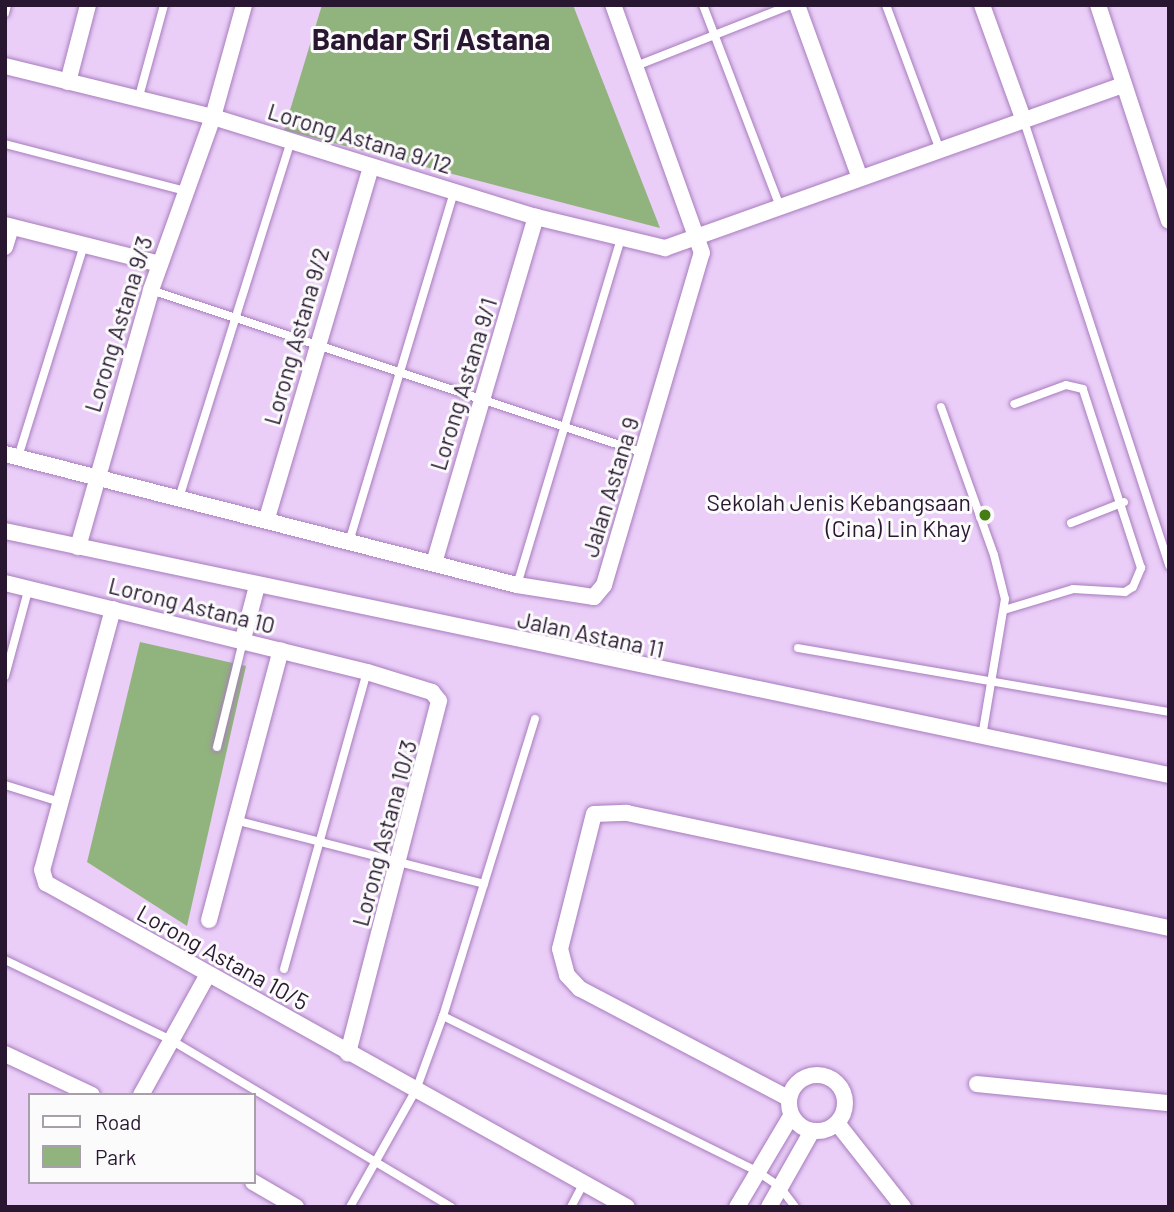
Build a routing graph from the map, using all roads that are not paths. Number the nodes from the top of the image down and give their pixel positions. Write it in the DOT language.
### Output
graph roads {
  1 [pos="8,5"];
  2 [pos="88,5"];
  3 [pos="164,5"];
  4 [pos="244,5"];
  5 [pos="613,5"];
  6 [pos="703,5"];
  7 [pos="791,5"];
  8 [pos="797,5"];
  9 [pos="886,5"];
  10 [pos="982,5"];
  11 [pos="1098,5"];
  12 [pos="5,13"];
  13 [pos="714,36"];
  14 [pos="5,66"];
  15 [pos="636,66"];
  16 [pos="68,82"];
  17 [pos="1124,85"];
  18 [pos="138,100"];
  19 [pos="212,117"];
  20 [pos="1023,118"];
  21 [pos="291,140"];
  22 [pos="5,144"];
  23 [pos="940,150"];
  24 [pos="371,167"];
  25 [pos="860,178"];
  26 [pos="185,191"];
  27 [pos="454,191"];
  28 [pos="780,207"];
  29 [pos="536,217"];
  30 [pos="1169,221"];
  31 [pos="8,226"];
  32 [pos="699,237"];
  33 [pos="620,241"];
  34 [pos="83,245"];
  35 [pos="5,247"];
  36 [pos="160,264"];
  37 [pos="151,290"];
  38 [pos="233,316"];
  39 [pos="317,343"];
  40 [pos="402,370"];
  41 [pos="483,399"];
  42 [pos="1014,404"];
  43 [pos="941,407"];
  44 [pos="566,429"];
  45 [pos="644,453"];
  46 [pos="11,455"];
  47 [pos="97,473"];
  48 [pos="180,495"];
  49 [pos="1124,502"];
  50 [pos="267,519"];
  51 [pos="1071,523"];
  52 [pos="5,531"];
  53 [pos="349,542"];
  54 [pos="78,547"];
  55 [pos="434,563"];
  56 [pos="1169,566"];
  57 [pos="5,583"];
  58 [pos="517,585"];
  59 [pos="257,586"];
  60 [pos="29,587"];
  61 [pos="113,609"];
  62 [pos="1004,610"];
  63 [pos="243,639"];
  64 [pos="798,648"];
  65 [pos="281,650"];
  66 [pos="367,672"];
  67 [pos="5,676"];
  68 [pos="992,678"];
  69 [pos="1169,712"];
  70 [pos="535,719"];
  71 [pos="981,740"];
  72 [pos="217,747"];
  73 [pos="1169,775"];
  74 [pos="5,785"];
  75 [pos="60,802"];
  76 [pos="239,821"];
  77 [pos="318,844"];
  78 [pos="399,866"];
  79 [pos="484,884"];
  80 [pos="209,920"];
  81 [pos="1169,928"];
  82 [pos="5,960"];
  83 [pos="284,969"];
  84 [pos="208,974"];
  85 [pos="443,1016"];
  86 [pos="171,1040"];
  87 [pos="348,1053"];
  88 [pos="5,1054"];
  89 [pos="977,1084"];
  90 [pos="416,1090"];
  91 [pos="88,1093"];
  92 [pos="142,1093"];
  93 [pos="789,1098"];
  94 [pos="1169,1103"];
  95 [pos="791,1116"];
  96 [pos="837,1124"];
  97 [pos="812,1131"];
  98 [pos="375,1163"];
  99 [pos="758,1172"];
  100 [pos="583,1182"];
  101 [pos="256,1184"];
  102 [pos="780,1187"];
  103 [pos="296,1207"];
  104 [pos="350,1207"];
  105 [pos="451,1207"];
  106 [pos="571,1207"];
  107 [pos="627,1207"];
  108 [pos="737,1207"];
  109 [pos="769,1207"];
  110 [pos="795,1207"];
  111 [pos="903,1207"];
  1 -- 12 [label="lane"];
  2 -- 16 [label="street"];
  3 -- 18 [label="lane"];
  4 -- 19 [label="street, Lorong Astana 9/3"];
  5 -- 15 [label="street"];
  6 -- 13 [label="lane"];
  7 -- 13 [label="lane"];
  8 -- 25 [label="street"];
  9 -- 23 [label="lane"];
  10 -- 20 [label="street"];
  11 -- 17 [label="street"];
  13 -- 15 [label="lane"];
  13 -- 28 [label="lane"];
  14 -- 16 [label="street, Lorong Astana 9/12"];
  15 -- 32 [label="street"];
  16 -- 18 [label="street, Lorong Astana 9/12"];
  17 -- 20 [label="street"];
  17 -- 30 [label="street"];
  18 -- 19 [label="street, Lorong Astana 9/12"];
  19 -- 21 [label="street, Lorong Astana 9/12"];
  19 -- 26 [label="street, Lorong Astana 9/3"];
  20 -- 23 [label="street"];
  20 -- 56 [label="lane"];
  21 -- 24 [label="street, Lorong Astana 9/12"];
  21 -- 38 [label="lane"];
  22 -- 26 [label="lane"];
  23 -- 25 [label="street"];
  24 -- 27 [label="street, Lorong Astana 9/12"];
  24 -- 39 [label="street, Lorong Astana 9/2"];
  25 -- 28 [label="street"];
  26 -- 36 [label="street, Lorong Astana 9/3"];
  27 -- 29 [label="street, Lorong Astana 9/12"];
  27 -- 40 [label="lane"];
  28 -- 32 [label="street"];
  29 -- 33 [label="street, Lorong Astana 9/12"];
  29 -- 41 [label="street, Lorong Astana 9/1"];
  31 -- 34 [label="street"];
  31 -- 35 [label="street"];
  32 -- 33 [label="street, Lorong Astana 9/12"];
  32 -- 45 [label="street, Jalan Astana 9"];
  33 -- 44 [label="lane"];
  34 -- 36 [label="street"];
  34 -- 46 [label="lane"];
  36 -- 37 [label="street, Lorong Astana 9/3"];
  37 -- 38 [label="lane"];
  37 -- 47 [label="street, Lorong Astana 9/3"];
  38 -- 39 [label="lane"];
  38 -- 48 [label="lane"];
  39 -- 40 [label="lane"];
  39 -- 50 [label="street, Lorong Astana 9/2"];
  40 -- 41 [label="lane"];
  40 -- 53 [label="lane"];
  41 -- 44 [label="lane"];
  41 -- 55 [label="street, Lorong Astana 9/1"];
  42 -- 49 [label="lane"];
  43 -- 62 [label="lane"];
  44 -- 45 [label="lane"];
  44 -- 58 [label="lane"];
  45 -- 58 [label="street, Jalan Astana 9"];
  46 -- 47 [label="street, Jalan Astana 9"];
  47 -- 48 [label="street, Jalan Astana 9"];
  47 -- 54 [label="street, Lorong Astana 9/3"];
  48 -- 50 [label="street, Jalan Astana 9"];
  49 -- 51 [label="lane"];
  49 -- 62 [label="lane"];
  50 -- 53 [label="street, Jalan Astana 9"];
  52 -- 54 [label="street, Jalan Astana 11"];
  53 -- 55 [label="street, Jalan Astana 9"];
  54 -- 59 [label="street, Jalan Astana 11"];
  55 -- 58 [label="street, Jalan Astana 9"];
  57 -- 60 [label="street, Lorong Astana 10"];
  59 -- 63 [label="street"];
  59 -- 71 [label="street, Jalan Astana 11"];
  60 -- 61 [label="street, Lorong Astana 10"];
  60 -- 67 [label="lane"];
  61 -- 63 [label="street, Lorong Astana 10"];
  61 -- 75 [label="street, Lorong Astana 10/5"];
  62 -- 68 [label="lane"];
  63 -- 65 [label="street, Lorong Astana 10"];
  63 -- 72 [label="lane"];
  64 -- 68 [label="lane"];
  65 -- 66 [label="street, Lorong Astana 10"];
  65 -- 76 [label="street"];
  66 -- 77 [label="lane"];
  66 -- 78 [label="street, Lorong Astana 10/3"];
  68 -- 69 [label="lane"];
  68 -- 71 [label="lane"];
  70 -- 79 [label="lane"];
  71 -- 73 [label="street, Jalan Astana 11"];
  74 -- 75 [label="lane"];
  75 -- 84 [label="street, Lorong Astana 10/5"];
  76 -- 77 [label="lane"];
  76 -- 80 [label="street"];
  77 -- 78 [label="lane"];
  77 -- 83 [label="lane"];
  78 -- 79 [label="lane"];
  78 -- 87 [label="street, Lorong Astana 10/3"];
  79 -- 85 [label="lane"];
  81 -- 93 [label="street"];
  82 -- 86 [label="lane"];
  84 -- 86 [label="street"];
  84 -- 87 [label="street, Lorong Astana 10/5"];
  85 -- 90 [label="lane"];
  85 -- 99 [label="lane"];
  86 -- 92 [label="street"];
  86 -- 98 [label="lane"];
  87 -- 90 [label="street, Lorong Astana 10/5"];
  88 -- 91 [label="street"];
  89 -- 94 [label="street"];
  90 -- 98 [label="lane"];
  90 -- 100 [label="street, Lorong Astana 10/5"];
  93 -- 95 [label="street"];
  93 -- 96 [label="street"];
  95 -- 97 [label="street"];
  95 -- 99 [label="street"];
  96 -- 97 [label="street"];
  96 -- 111 [label="street"];
  97 -- 102 [label="street"];
  98 -- 104 [label="lane"];
  98 -- 105 [label="lane"];
  99 -- 102 [label="lane"];
  99 -- 108 [label="street"];
  100 -- 106 [label="lane"];
  100 -- 107 [label="street, Lorong Astana 10/5"];
  101 -- 103 [label="street"];
  102 -- 109 [label="street"];
  102 -- 110 [label="lane"];
}
